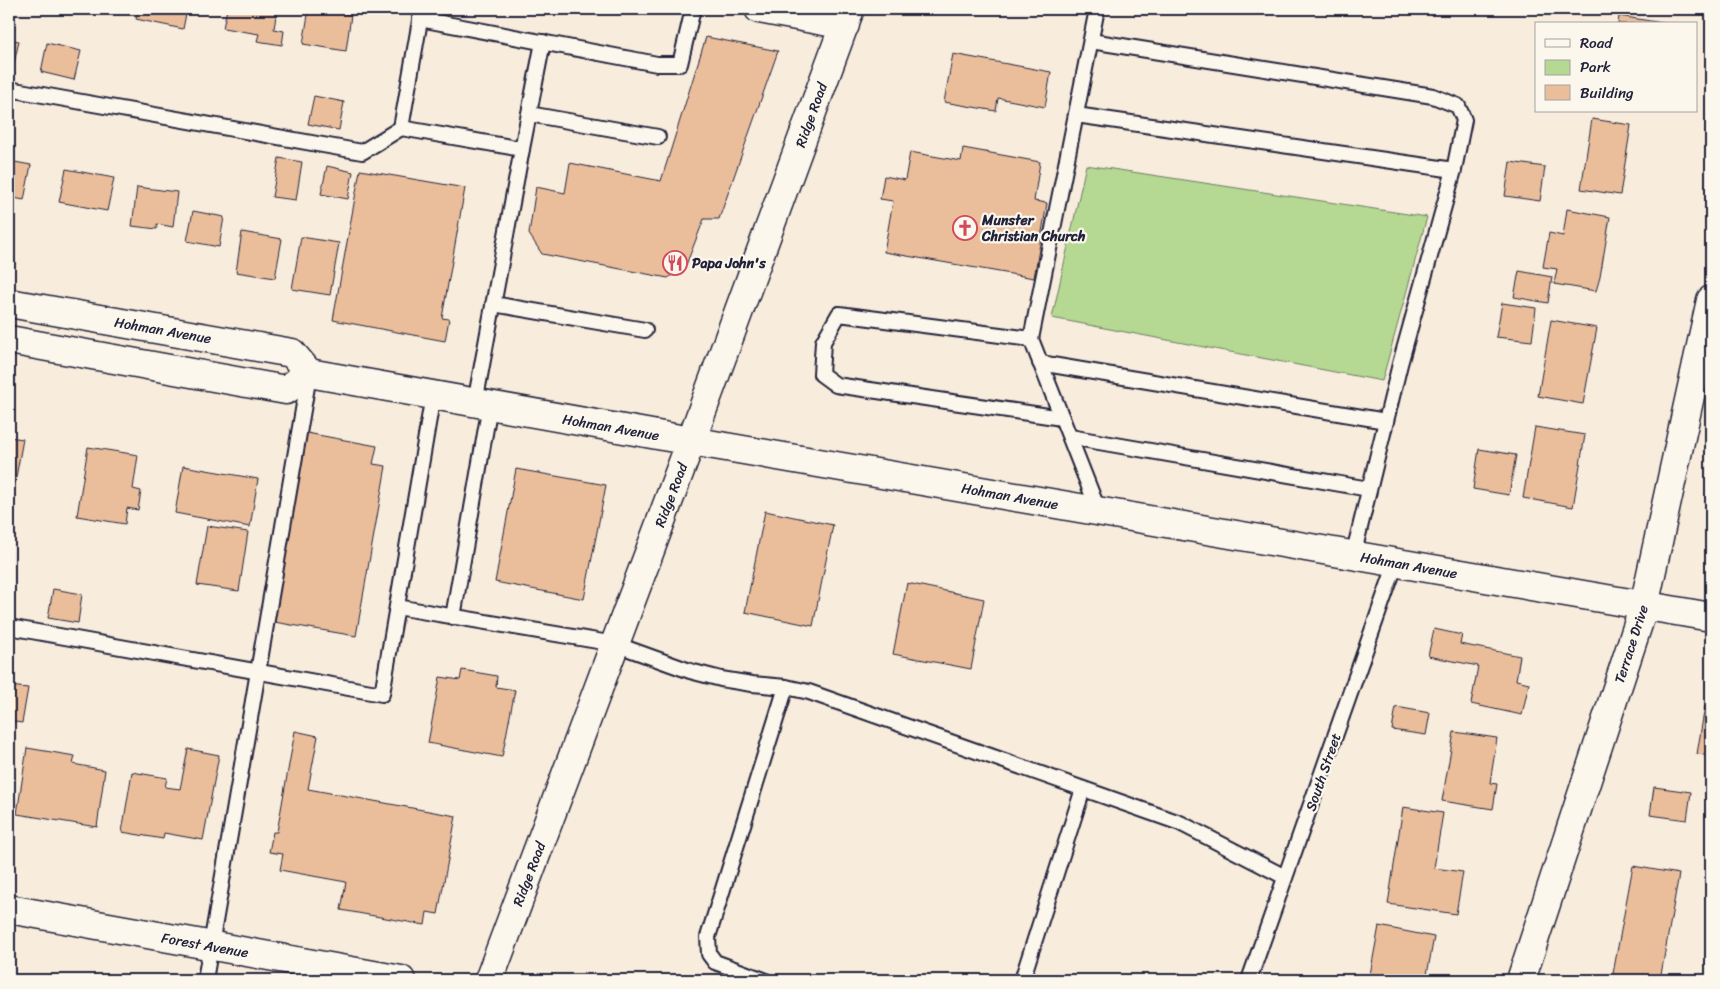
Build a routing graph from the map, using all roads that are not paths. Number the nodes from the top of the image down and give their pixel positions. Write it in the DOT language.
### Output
graph roads {
  1 [pos="693,9"];
  2 [pos="759,9"];
  3 [pos="1097,9"];
  4 [pos="421,14"];
  5 [pos="847,17"];
  6 [pos="1091,41"];
  7 [pos="543,42"];
  8 [pos="9,89"];
  9 [pos="529,114"];
  10 [pos="1076,115"];
  11 [pos="401,128"];
  12 [pos="658,137"];
  13 [pos="522,149"];
  14 [pos="1454,170"];
  15 [pos="1711,300"];
  16 [pos="9,303"];
  17 [pos="493,304"];
  18 [pos="645,330"];
  19 [pos="1031,339"];
  20 [pos="9,340"];
  21 [pos="1040,363"];
  22 [pos="309,373"];
  23 [pos="433,395"];
  24 [pos="483,404"];
  25 [pos="1062,418"];
  26 [pos="1386,421"];
  27 [pos="1070,437"];
  28 [pos="691,441"];
  29 [pos="1369,489"];
  30 [pos="1099,512"];
  31 [pos="1353,556"];
  32 [pos="1396,563"];
  33 [pos="1644,606"];
  34 [pos="397,607"];
  35 [pos="453,618"];
  36 [pos="1711,618"];
  37 [pos="9,627"];
  38 [pos="615,644"];
  39 [pos="258,672"];
  40 [pos="786,687"];
  41 [pos="1083,789"];
  42 [pos="1286,877"];
  43 [pos="9,909"];
  44 [pos="212,946"];
  45 [pos="205,980"];
  46 [pos="400,980"];
  47 [pos="489,980"];
  48 [pos="764,980"];
  49 [pos="1022,980"];
  50 [pos="1249,980"];
  51 [pos="1521,980"];
  1 -- 7 [label="lane"];
  2 -- 5 [label="street"];
  3 -- 6 [label="lane"];
  4 -- 7 [label="lane"];
  4 -- 11 [label="lane"];
  5 -- 28 [label="street, Ridge Road"];
  6 -- 10 [label="lane"];
  6 -- 14 [label="lane"];
  7 -- 9 [label="lane"];
  8 -- 11 [label="lane"];
  9 -- 12 [label="lane"];
  9 -- 13 [label="lane"];
  10 -- 14 [label="lane"];
  10 -- 19 [label="lane"];
  11 -- 13 [label="lane"];
  13 -- 17 [label="lane"];
  14 -- 26 [label="lane"];
  15 -- 33 [label="street, Terrace Drive"];
  16 -- 22 [label="street, Hohman Avenue"];
  17 -- 18 [label="lane"];
  17 -- 24 [label="lane"];
  19 -- 21 [label="lane"];
  19 -- 25 [label="lane"];
  20 -- 22 [label="street"];
  21 -- 25 [label="lane"];
  21 -- 26 [label="lane"];
  22 -- 23 [label="street, Hohman Avenue"];
  22 -- 39 [label="lane"];
  23 -- 24 [label="street, Hohman Avenue"];
  23 -- 34 [label="lane"];
  24 -- 28 [label="street, Hohman Avenue"];
  24 -- 35 [label="lane"];
  25 -- 27 [label="lane"];
  26 -- 29 [label="lane"];
  27 -- 29 [label="lane"];
  27 -- 30 [label="lane"];
  28 -- 30 [label="street, Hohman Avenue"];
  28 -- 38 [label="street, Ridge Road"];
  29 -- 31 [label="lane"];
  30 -- 31 [label="street, Hohman Avenue"];
  31 -- 32 [label="street, Hohman Avenue"];
  32 -- 33 [label="street, Hohman Avenue"];
  32 -- 42 [label="lane, South Street"];
  33 -- 36 [label="street, Hohman Avenue"];
  33 -- 51 [label="street, Terrace Drive"];
  34 -- 35 [label="lane"];
  34 -- 39 [label="lane"];
  35 -- 38 [label="lane"];
  37 -- 39 [label="lane"];
  38 -- 40 [label="lane"];
  38 -- 47 [label="street, Ridge Road"];
  39 -- 44 [label="lane"];
  40 -- 41 [label="lane"];
  40 -- 48 [label="lane"];
  41 -- 42 [label="lane"];
  41 -- 49 [label="lane"];
  42 -- 50 [label="lane, South Street"];
  43 -- 44 [label="street, Forest Avenue"];
  44 -- 45 [label="lane"];
  44 -- 46 [label="street, Forest Avenue"];
}
